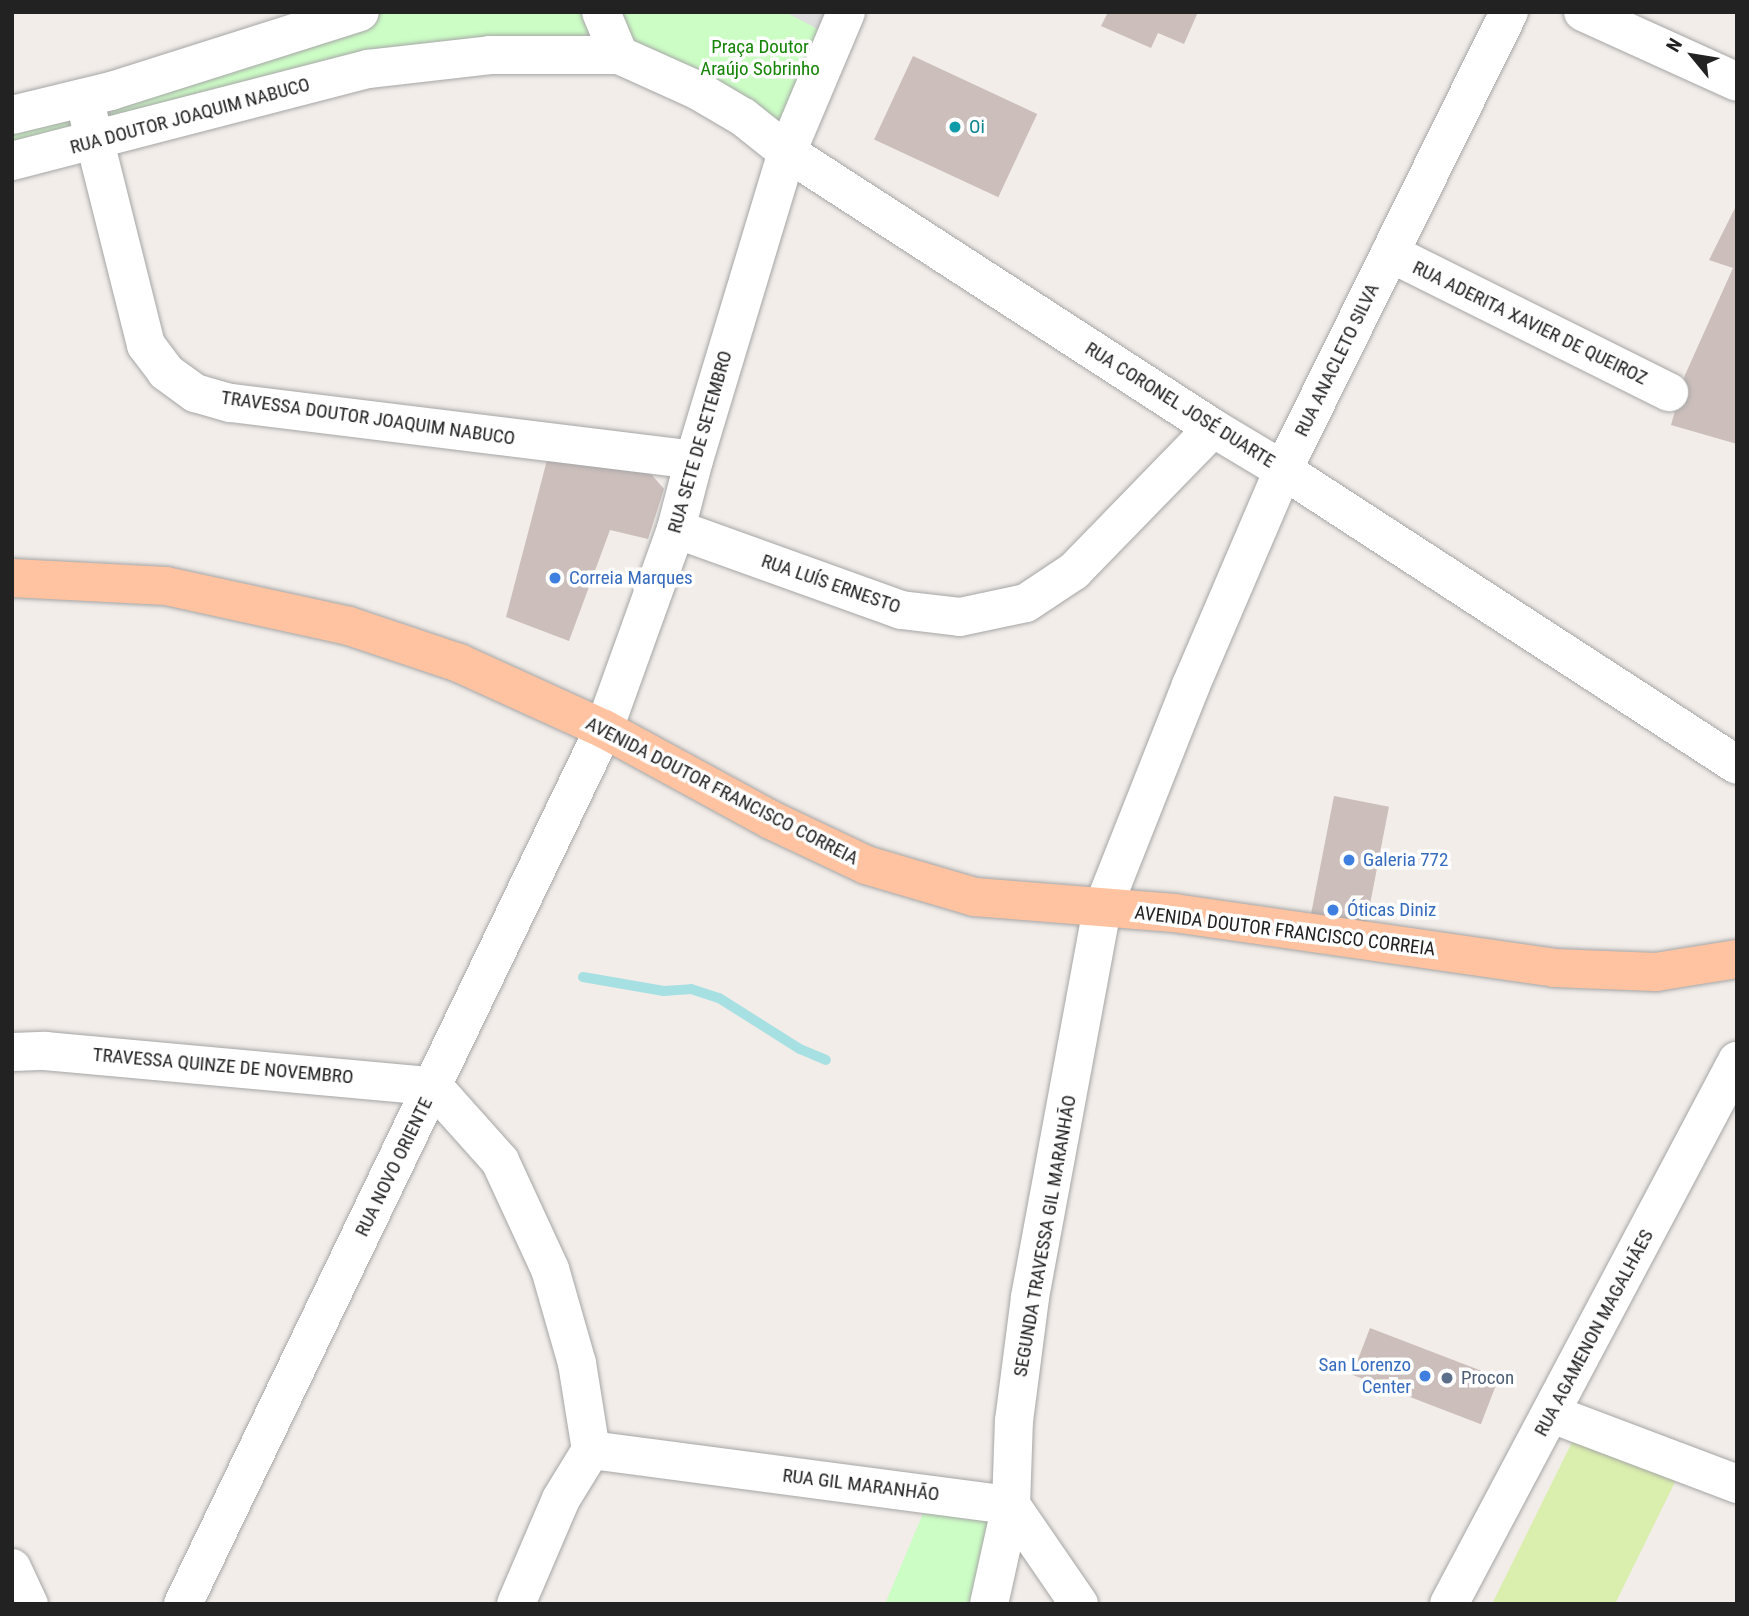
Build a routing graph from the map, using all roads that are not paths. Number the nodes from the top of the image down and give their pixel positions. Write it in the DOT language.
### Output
graph roads {
  1 [pos="601,12"];
  2 [pos="846,12"];
  3 [pos="1509,12"];
  4 [pos="1583,12"];
  5 [pos="357,14"];
  6 [pos="619,55"];
  7 [pos="368,69"];
  8 [pos="1737,82"];
  9 [pos="84,99"];
  10 [pos="12,115"];
  11 [pos="95,141"];
  12 [pos="787,152"];
  13 [pos="12,161"];
  14 [pos="1390,253"];
  15 [pos="1670,392"];
  16 [pos="1213,428"];
  17 [pos="694,460"];
  18 [pos="1283,470"];
  19 [pos="676,529"];
  20 [pos="12,578"];
  21 [pos="604,729"];
  22 [pos="1737,765"];
  23 [pos="1102,910"];
  24 [pos="1737,959"];
  25 [pos="12,1052"];
  26 [pos="1737,1061"];
  27 [pos="433,1086"];
  28 [pos="1723,1121"];
  29 [pos="1552,1414"];
  30 [pos="591,1450"];
  31 [pos="1737,1484"];
  32 [pos="1011,1505"];
  33 [pos="12,1568"];
  34 [pos="29,1604"];
  35 [pos="183,1604"];
  36 [pos="516,1604"];
  37 [pos="989,1604"];
  38 [pos="1079,1604"];
  39 [pos="1449,1604"];
  1 -- 6 [label="street"];
  2 -- 12 [label="street, RUA SETE DE SETEMBRO"];
  3 -- 14 [label="street, RUA ANACLETO SILVA"];
  4 -- 8 [label="street"];
  5 -- 7 [label="street"];
  5 -- 9 [label="street"];
  6 -- 7 [label="street, RUA DOUTOR JOAQUIM NABUCO"];
  6 -- 12 [label="street, RUA CORONEL JOSÉ DUARTE"];
  7 -- 11 [label="street, RUA DOUTOR JOAQUIM NABUCO"];
  9 -- 10 [label="street"];
  9 -- 11 [label="street, TRAVESSA DOUTOR JOAQUIM NABUCO"];
  11 -- 13 [label="street, RUA DOUTOR JOAQUIM NABUCO"];
  11 -- 17 [label="street, TRAVESSA DOUTOR JOAQUIM NABUCO"];
  12 -- 16 [label="street, RUA CORONEL JOSÉ DUARTE"];
  12 -- 17 [label="street, RUA SETE DE SETEMBRO"];
  14 -- 15 [label="street, RUA ADERITA XAVIER DE QUEIROZ"];
  14 -- 18 [label="street, RUA ANACLETO SILVA"];
  16 -- 18 [label="street, RUA CORONEL JOSÉ DUARTE"];
  16 -- 19 [label="street, RUA LUÍS ERNESTO"];
  17 -- 19 [label="street, RUA SETE DE SETEMBRO"];
  18 -- 22 [label="street, RUA CORONEL JOSÉ DUARTE"];
  18 -- 23 [label="street, RUA ANACLETO SILVA"];
  19 -- 21 [label="street, RUA SETE DE SETEMBRO"];
  20 -- 21 [label="main road, AVENIDA DOUTOR FRANCISCO CORREIA"];
  21 -- 23 [label="main road, AVENIDA DOUTOR FRANCISCO CORREIA"];
  21 -- 27 [label="street, RUA NOVO ORIENTE"];
  23 -- 24 [label="main road, AVENIDA DOUTOR FRANCISCO CORREIA"];
  23 -- 32 [label="street, SEGUNDA TRAVESSA GIL MARANHÃO"];
  25 -- 27 [label="street, TRAVESSA QUINZE DE NOVEMBRO"];
  26 -- 28 [label="street, RUA AGAMENON MAGALHÃES"];
  27 -- 30 [label="street"];
  27 -- 35 [label="street, RUA NOVO ORIENTE"];
  28 -- 29 [label="street, RUA AGAMENON MAGALHÃES"];
  29 -- 31 [label="street"];
  29 -- 39 [label="street, RUA AGAMENON MAGALHÃES"];
  30 -- 32 [label="street, RUA GIL MARANHÃO"];
  30 -- 36 [label="street"];
  32 -- 37 [label="street, SEGUNDA TRAVESSA GIL MARANHÃO"];
  32 -- 38 [label="street"];
  33 -- 34 [label="street"];
}
